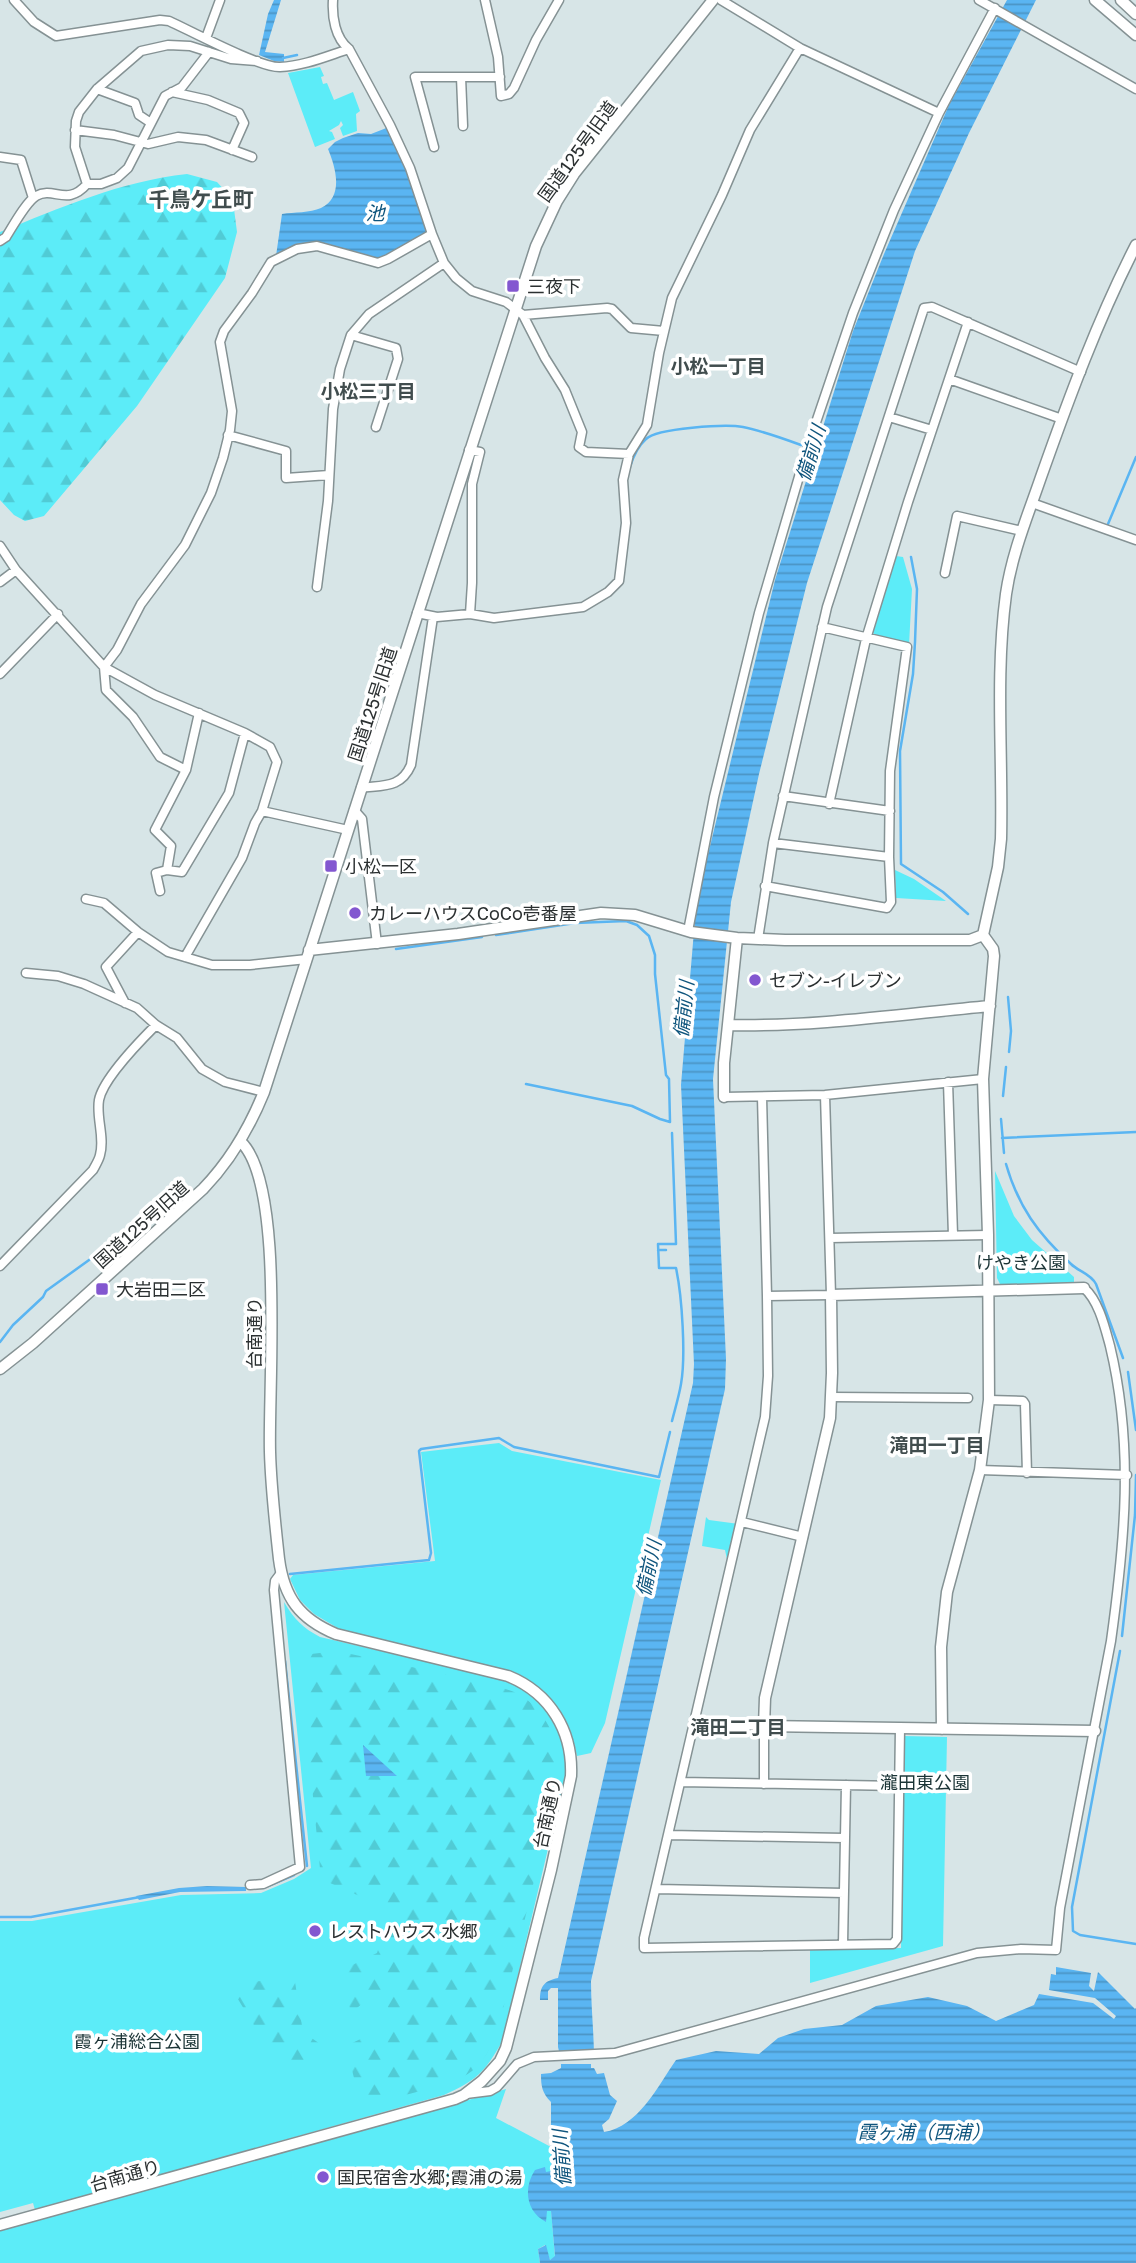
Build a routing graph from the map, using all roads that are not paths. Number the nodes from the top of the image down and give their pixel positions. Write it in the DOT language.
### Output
graph roads {
  1 [pos="14,0"];
  2 [pos="220,0"];
  3 [pos="333,0"];
  4 [pos="485,0"];
  5 [pos="559,0"];
  6 [pos="979,0"];
  7 [pos="1095,0"];
  8 [pos="1121,0"];
  9 [pos="713,1"];
  10 [pos="997,10"];
  11 [pos="1136,14"];
  12 [pos="1136,35"];
  13 [pos="206,38"];
  14 [pos="800,48"];
  15 [pos="349,49"];
  16 [pos="209,52"];
  17 [pos="257,61"];
  18 [pos="461,77"];
  19 [pos="500,77"];
  20 [pos="97,89"];
  21 [pos="1136,89"];
  22 [pos="172,92"];
  23 [pos="939,113"];
  24 [pos="151,123"];
  25 [pos="463,126"];
  26 [pos="75,130"];
  27 [pos="142,143"];
  28 [pos="434,147"];
  29 [pos="232,150"];
  30 [pos="0,156"];
  31 [pos="252,157"];
  32 [pos="88,184"];
  33 [pos="33,198"];
  34 [pos="432,234"];
  35 [pos="0,241"];
  36 [pos="1136,245"];
  37 [pos="444,263"];
  38 [pos="519,312"];
  39 [pos="968,322"];
  40 [pos="664,331"];
  41 [pos="351,335"];
  42 [pos="1081,372"];
  43 [pos="949,379"];
  44 [pos="889,417"];
  45 [pos="1062,419"];
  46 [pos="376,427"];
  47 [pos="932,430"];
  48 [pos="228,435"];
  49 [pos="468,450"];
  50 [pos="629,454"];
  51 [pos="329,475"];
  52 [pos="1032,503"];
  53 [pos="1022,531"];
  54 [pos="1136,540"];
  55 [pos="0,546"];
  56 [pos="16,570"];
  57 [pos="945,573"];
  58 [pos="0,582"];
  59 [pos="317,587"];
  60 [pos="417,613"];
  61 [pos="58,614"];
  62 [pos="470,614"];
  63 [pos="433,617"];
  64 [pos="822,627"];
  65 [pos="866,639"];
  66 [pos="104,667"];
  67 [pos="0,674"];
  68 [pos="199,713"];
  69 [pos="245,733"];
  70 [pos="186,770"];
  71 [pos="361,788"];
  72 [pos="783,796"];
  73 [pos="829,804"];
  74 [pos="354,810"];
  75 [pos="262,811"];
  76 [pos="890,811"];
  77 [pos="348,830"];
  78 [pos="773,843"];
  79 [pos="889,857"];
  80 [pos="167,870"];
  81 [pos="765,886"];
  82 [pos="160,891"];
  83 [pos="86,900"];
  84 [pos="690,931"];
  85 [pos="138,932"];
  86 [pos="983,935"];
  87 [pos="734,937"];
  88 [pos="758,939"];
  89 [pos="377,943"];
  90 [pos="308,955"];
  91 [pos="185,957"];
  92 [pos="26,973"];
  93 [pos="125,1003"];
  94 [pos="990,1006"];
  95 [pos="156,1025"];
  96 [pos="728,1025"];
  97 [pos="983,1079"];
  98 [pos="948,1082"];
  99 [pos="264,1092"];
  100 [pos="825,1095"];
  101 [pos="723,1097"];
  102 [pos="762,1097"];
  103 [pos="241,1142"];
  104 [pos="953,1235"];
  105 [pos="988,1235"];
  106 [pos="830,1238"];
  107 [pos="0,1266"];
  108 [pos="1084,1288"];
  109 [pos="989,1291"];
  110 [pos="831,1295"];
  111 [pos="767,1296"];
  112 [pos="0,1369"];
  113 [pos="831,1397"];
  114 [pos="968,1398"];
  115 [pos="989,1400"];
  116 [pos="980,1470"];
  117 [pos="1027,1473"];
  118 [pos="1126,1475"];
  119 [pos="742,1522"];
  120 [pos="803,1537"];
  121 [pos="281,1573"];
  122 [pos="694,1723"];
  123 [pos="764,1726"];
  124 [pos="900,1728"];
  125 [pos="942,1729"];
  126 [pos="1095,1731"];
  127 [pos="681,1782"];
  128 [pos="764,1784"];
  129 [pos="845,1785"];
  130 [pos="899,1786"];
  131 [pos="668,1835"];
  132 [pos="845,1838"];
  133 [pos="250,1885"];
  134 [pos="657,1889"];
  135 [pos="844,1894"];
  136 [pos="843,1944"];
  137 [pos="464,2095"];
  138 [pos="0,2225"];
  1 -- 13 [label="street"];
  2 -- 13 [label="street"];
  3 -- 15 [label="street"];
  4 -- 19 [label="street"];
  5 -- 19 [label="street"];
  6 -- 10 [label="street"];
  7 -- 12 [label="street"];
  8 -- 11 [label="street"];
  9 -- 14 [label="street"];
  9 -- 38 [label="street, 国道125号旧道"];
  10 -- 21 [label="street"];
  10 -- 23 [label="street"];
  13 -- 17 [label="street"];
  14 -- 23 [label="street"];
  14 -- 40 [label="street"];
  15 -- 17 [label="street"];
  15 -- 34 [label="street"];
  16 -- 17 [label="street"];
  16 -- 20 [label="street"];
  16 -- 22 [label="street"];
  18 -- 19 [label="street"];
  18 -- 25 [label="street"];
  18 -- 28 [label="street"];
  20 -- 24 [label="street"];
  20 -- 26 [label="street"];
  22 -- 24 [label="street"];
  22 -- 29 [label="street"];
  23 -- 84 [label="street"];
  24 -- 27 [label="street"];
  26 -- 27 [label="street"];
  26 -- 32 [label="street"];
  27 -- 29 [label="street"];
  27 -- 32 [label="street"];
  29 -- 31 [label="street"];
  30 -- 33 [label="street"];
  32 -- 33 [label="street"];
  33 -- 35 [label="street"];
  34 -- 37 [label="street"];
  34 -- 48 [label="street"];
  36 -- 42 [label="street"];
  37 -- 38 [label="street"];
  37 -- 41 [label="street"];
  38 -- 40 [label="street"];
  38 -- 49 [label="street, 国道125号旧道"];
  38 -- 50 [label="street"];
  39 -- 42 [label="street"];
  39 -- 43 [label="street"];
  39 -- 44 [label="street"];
  40 -- 50 [label="street"];
  41 -- 46 [label="street"];
  41 -- 51 [label="street"];
  42 -- 45 [label="street"];
  43 -- 45 [label="street"];
  43 -- 47 [label="street"];
  44 -- 47 [label="street"];
  44 -- 64 [label="street"];
  45 -- 52 [label="street"];
  47 -- 65 [label="street"];
  48 -- 51 [label="street"];
  48 -- 66 [label="street"];
  49 -- 60 [label="street, 国道125号旧道"];
  49 -- 62 [label="street"];
  50 -- 62 [label="street"];
  51 -- 59 [label="street"];
  52 -- 53 [label="street"];
  52 -- 54 [label="street"];
  53 -- 57 [label="street"];
  53 -- 86 [label="street"];
  55 -- 56 [label="street"];
  56 -- 58 [label="street"];
  56 -- 61 [label="street"];
  60 -- 63 [label="street"];
  60 -- 71 [label="street, 国道125号旧道"];
  61 -- 66 [label="street"];
  61 -- 67 [label="street"];
  62 -- 63 [label="street"];
  63 -- 71 [label="street"];
  64 -- 65 [label="street"];
  64 -- 72 [label="street"];
  65 -- 73 [label="street"];
  65 -- 76 [label="street"];
  66 -- 68 [label="street"];
  66 -- 70 [label="street"];
  68 -- 69 [label="street"];
  68 -- 70 [label="street"];
  69 -- 75 [label="street"];
  69 -- 80 [label="street"];
  70 -- 80 [label="street"];
  71 -- 74 [label="street, 国道125号旧道"];
  72 -- 73 [label="street"];
  72 -- 78 [label="street"];
  73 -- 76 [label="street"];
  74 -- 77 [label="street, 国道125号旧道"];
  74 -- 89 [label="street"];
  75 -- 77 [label="street"];
  75 -- 91 [label="street"];
  76 -- 79 [label="street"];
  77 -- 90 [label="street, 国道125号旧道"];
  78 -- 79 [label="street"];
  78 -- 81 [label="street"];
  79 -- 81 [label="street"];
  80 -- 82 [label="street"];
  81 -- 88 [label="street"];
  83 -- 85 [label="street"];
  84 -- 87 [label="street"];
  84 -- 89 [label="street"];
  85 -- 91 [label="street"];
  85 -- 93 [label="street"];
  86 -- 88 [label="street"];
  86 -- 94 [label="street"];
  87 -- 88 [label="street"];
  87 -- 96 [label="street"];
  89 -- 90 [label="street"];
  90 -- 91 [label="street"];
  90 -- 99 [label="street, 国道125号旧道"];
  92 -- 93 [label="street"];
  93 -- 95 [label="street"];
  94 -- 96 [label="street"];
  94 -- 97 [label="street"];
  95 -- 99 [label="street"];
  95 -- 107 [label="street"];
  96 -- 101 [label="street"];
  97 -- 98 [label="street"];
  97 -- 105 [label="street"];
  98 -- 100 [label="street"];
  98 -- 104 [label="street"];
  99 -- 103 [label="street, 国道125号旧道"];
  100 -- 102 [label="street"];
  100 -- 106 [label="street"];
  101 -- 102 [label="street"];
  102 -- 111 [label="street"];
  103 -- 112 [label="street, 国道125号旧道"];
  103 -- 121 [label="street, 台南通り"];
  104 -- 105 [label="street"];
  104 -- 106 [label="street"];
  105 -- 109 [label="street"];
  106 -- 110 [label="street"];
  108 -- 109 [label="street"];
  108 -- 118 [label="street"];
  109 -- 110 [label="street"];
  109 -- 115 [label="street"];
  110 -- 111 [label="street"];
  110 -- 113 [label="street"];
  111 -- 119 [label="street"];
  113 -- 114 [label="street"];
  113 -- 120 [label="street"];
  115 -- 116 [label="street"];
  115 -- 117 [label="street"];
  116 -- 117 [label="street"];
  116 -- 125 [label="street"];
  117 -- 118 [label="street"];
  118 -- 126 [label="street"];
  119 -- 120 [label="street"];
  119 -- 122 [label="street"];
  120 -- 123 [label="street"];
  121 -- 133 [label="street"];
  121 -- 137 [label="street, 台南通り"];
  122 -- 123 [label="street"];
  122 -- 127 [label="street"];
  123 -- 124 [label="street"];
  123 -- 128 [label="street"];
  124 -- 125 [label="street"];
  124 -- 130 [label="street"];
  125 -- 126 [label="street"];
  126 -- 137 [label="street"];
  127 -- 128 [label="street"];
  127 -- 131 [label="street"];
  128 -- 129 [label="street"];
  129 -- 130 [label="street"];
  129 -- 132 [label="street"];
  130 -- 136 [label="street"];
  131 -- 132 [label="street"];
  131 -- 134 [label="street"];
  132 -- 135 [label="street"];
  134 -- 135 [label="street"];
  134 -- 136 [label="street"];
  135 -- 136 [label="street"];
  137 -- 138 [label="street, 台南通り"];
}
